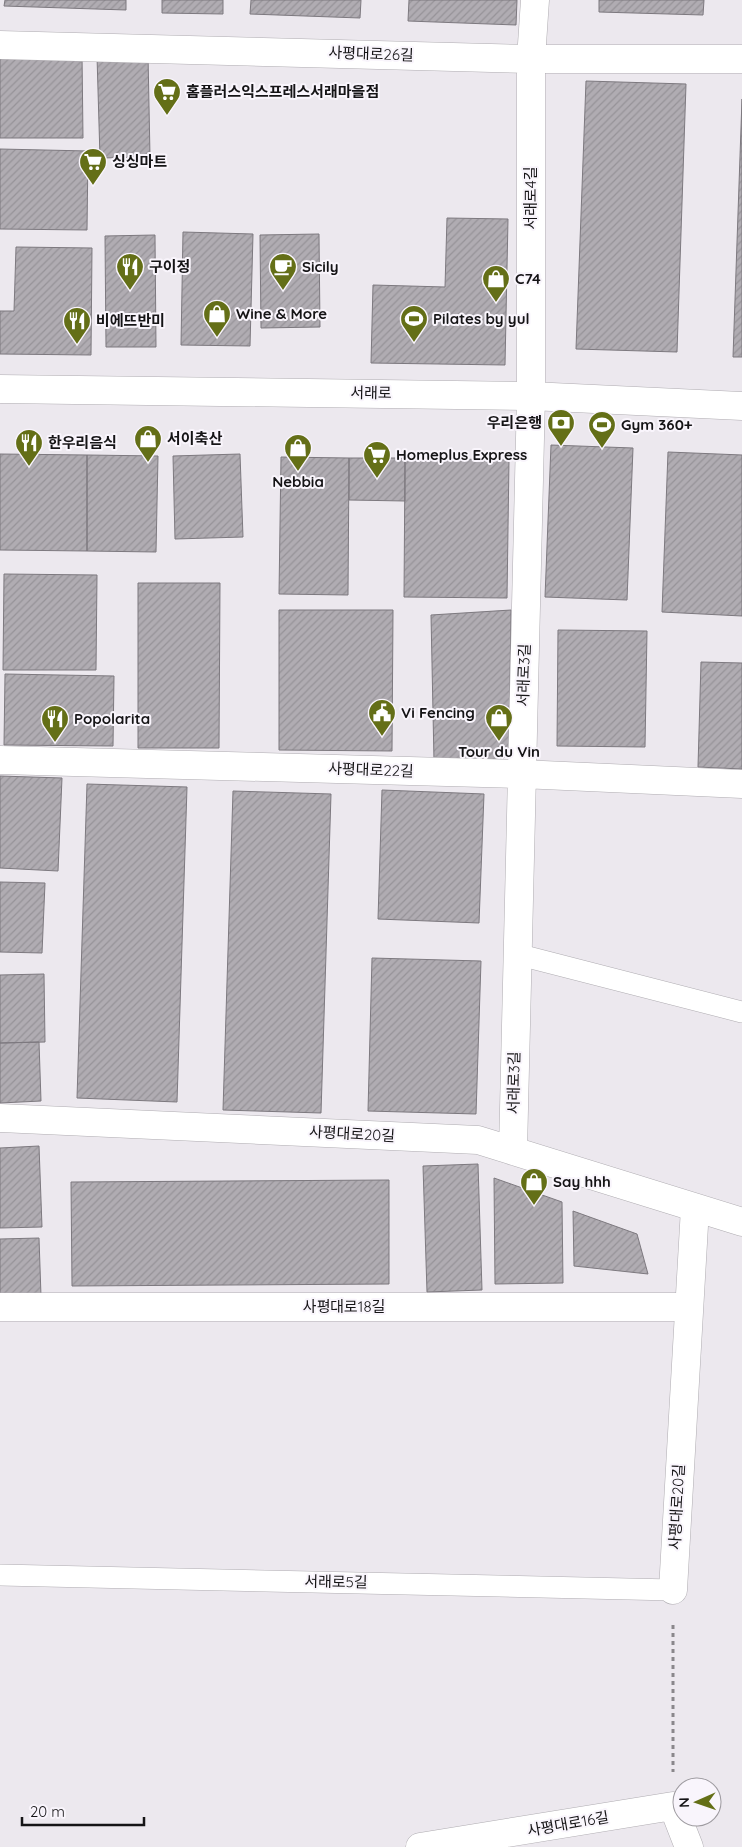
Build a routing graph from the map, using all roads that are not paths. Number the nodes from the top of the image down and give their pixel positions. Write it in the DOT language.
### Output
graph roads {
  1 [pos="535,0"];
  2 [pos="0,45"];
  3 [pos="532,59"];
  4 [pos="742,59"];
  5 [pos="0,388"];
  6 [pos="531,396"];
  7 [pos="742,406"];
  8 [pos="0,760"];
  9 [pos="521,774"];
  10 [pos="742,784"];
  11 [pos="516,954"];
  12 [pos="742,1012"];
  13 [pos="0,1118"];
  14 [pos="513,1151"];
  15 [pos="695,1208"];
  16 [pos="742,1222"];
  17 [pos="0,1308"];
  18 [pos="689,1308"];
  19 [pos="0,1575"];
  20 [pos="673,1590"];
  21 [pos="497,1842"];
  22 [pos="420,1847"];
  23 [pos="689,1847"];
  1 -- 3 [label="street, 서래로4길"];
  2 -- 3 [label="street, 사평대로26길"];
  3 -- 4 [label="street, 사평대로26길"];
  3 -- 6 [label="street, 서래로4길"];
  5 -- 6 [label="street, 서래로"];
  6 -- 7 [label="street, 서래로"];
  6 -- 9 [label="street, 서래로3길"];
  8 -- 9 [label="street, 사평대로22길"];
  9 -- 10 [label="street, 사평대로22길"];
  9 -- 11 [label="street, 서래로3길"];
  11 -- 12 [label="lane"];
  11 -- 14 [label="street, 서래로3길"];
  13 -- 14 [label="street, 사평대로20길"];
  14 -- 15 [label="street, 사평대로20길"];
  15 -- 16 [label="street, 사평대로20길"];
  15 -- 18 [label="street, 사평대로20길"];
  17 -- 18 [label="street, 사평대로18길"];
  18 -- 20 [label="street, 사평대로20길"];
  19 -- 20 [label="lane, 서래로5길"];
  21 -- 22 [label="street, 사평대로16길"];
  21 -- 23 [label="street, 사평대로16길"];
}
